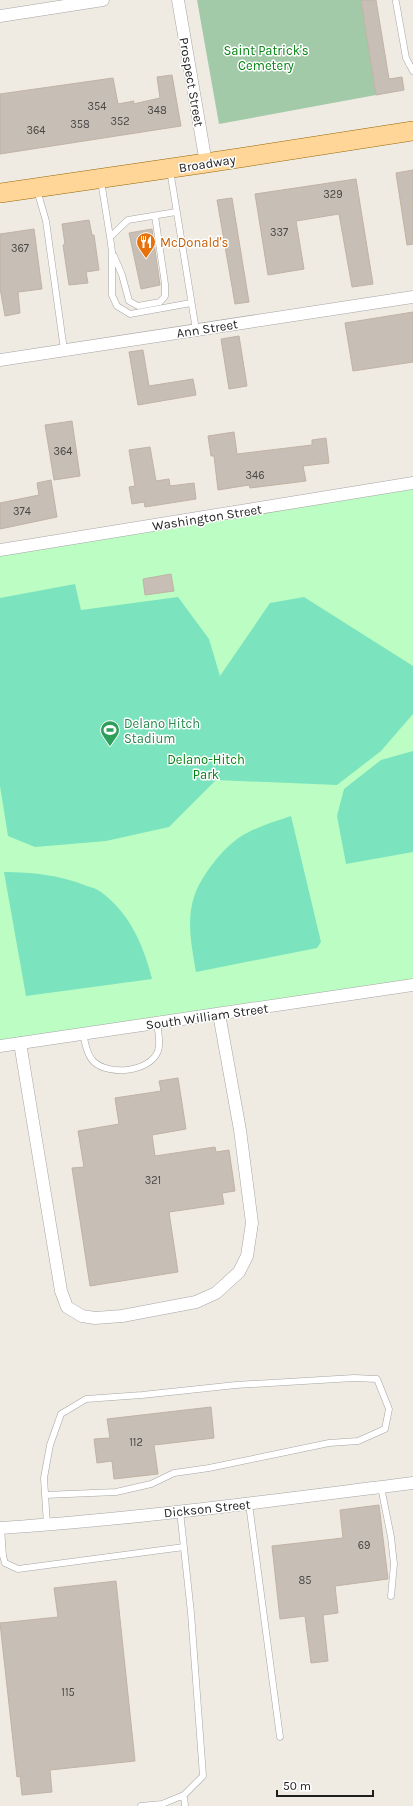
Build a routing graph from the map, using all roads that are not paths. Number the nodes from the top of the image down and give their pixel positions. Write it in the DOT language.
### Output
graph roads {
  1 [pos="103,0"];
  2 [pos="178,0"];
  3 [pos="396,2"];
  4 [pos="0,16"];
  5 [pos="413,71"];
  6 [pos="413,131"];
  7 [pos="206,163"];
  8 [pos="169,169"];
  9 [pos="101,179"];
  10 [pos="36,188"];
  11 [pos="0,193"];
  12 [pos="176,212"];
  13 [pos="155,216"];
  14 [pos="110,237"];
  15 [pos="112,252"];
  16 [pos="413,297"];
  17 [pos="191,303"];
  18 [pos="196,330"];
  19 [pos="64,350"];
  20 [pos="0,360"];
  21 [pos="413,483"];
  22 [pos="0,550"];
  23 [pos="413,985"];
  24 [pos="219,1014"];
  25 [pos="157,1023"];
  26 [pos="83,1033"];
  27 [pos="20,1043"];
  28 [pos="0,1046"];
  29 [pos="413,1483"];
  30 [pos="381,1487"];
  31 [pos="45,1495"];
  32 [pos="249,1504"];
  33 [pos="180,1511"];
  34 [pos="47,1525"];
  35 [pos="1,1528"];
  36 [pos="184,1547"];
  37 [pos="391,1596"];
  38 [pos="280,1737"];
  39 [pos="184,1795"];
  40 [pos="142,1806"];
  41 [pos="185,1806"];
  1 -- 4 [label="street"];
  2 -- 7 [label="street, Prospect Street"];
  3 -- 5 [label="lane"];
  6 -- 7 [label="main road, Broadway"];
  7 -- 8 [label="main road, Broadway"];
  8 -- 9 [label="main road, Broadway"];
  8 -- 12 [label="lane"];
  9 -- 10 [label="main road, Broadway"];
  9 -- 14 [label="lane"];
  10 -- 11 [label="main road, Broadway"];
  10 -- 19 [label="lane"];
  12 -- 13 [label="lane"];
  12 -- 17 [label="lane"];
  13 -- 14 [label="lane"];
  13 -- 15 [label="lane"];
  14 -- 15 [label="lane"];
  15 -- 17 [label="lane"];
  16 -- 18 [label="street, Ann Street"];
  17 -- 18 [label="lane"];
  18 -- 19 [label="street, Ann Street"];
  19 -- 20 [label="street, Ann Street"];
  21 -- 22 [label="street, Washington Street"];
  23 -- 24 [label="street, South William Street"];
  24 -- 25 [label="street, South William Street"];
  24 -- 27 [label="street"];
  25 -- 26 [label="street, South William Street"];
  25 -- 26 [label="lane"];
  26 -- 27 [label="street, South William Street"];
  27 -- 28 [label="street, South William Street"];
  29 -- 30 [label="street, Dickson Street"];
  30 -- 32 [label="street, Dickson Street"];
  30 -- 37 [label="lane"];
  31 -- 31 [label="lane"];
  31 -- 34 [label="lane"];
  32 -- 33 [label="street, Dickson Street"];
  32 -- 38 [label="lane"];
  33 -- 34 [label="street, Dickson Street"];
  33 -- 36 [label="lane"];
  34 -- 35 [label="street, Dickson Street"];
  35 -- 36 [label="lane"];
  36 -- 39 [label="lane"];
  39 -- 40 [label="lane"];
  39 -- 41 [label="lane"];
}
